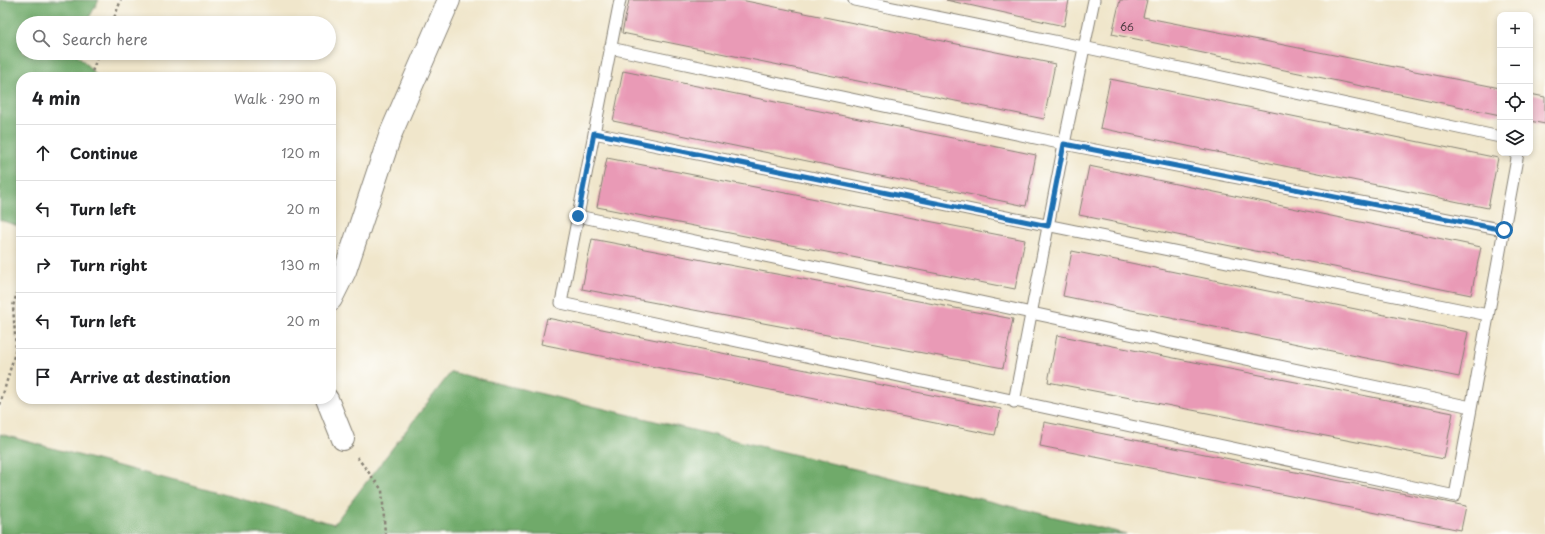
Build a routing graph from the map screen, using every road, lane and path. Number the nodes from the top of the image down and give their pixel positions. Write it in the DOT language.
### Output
graph roads {
  1 [pos="121,0"];
  2 [pos="449,0"];
  3 [pos="620,0"];
  4 [pos="854,0"];
  5 [pos="1094,0"];
  6 [pos="115,16"];
  7 [pos="1083,47"];
  8 [pos="610,48"];
  9 [pos="96,60"];
  10 [pos="92,72"];
  11 [pos="594,133"];
  12 [pos="1497,136"];
  13 [pos="1064,144"];
  14 [pos="1517,156"];
  15 [pos="578,216"];
  16 [pos="1048,226"];
  17 [pos="1504,230"];
  18 [pos="336,289"];
  19 [pos="16,296"];
  20 [pos="1032,314"];
  21 [pos="1488,315"];
  22 [pos="16,349"];
  23 [pos="16,349"];
  24 [pos="1014,402"];
  25 [pos="329,404"];
  26 [pos="0,405"];
  27 [pos="1471,407"];
  28 [pos="343,439"];
  29 [pos="385,534"];
  1 -- 6 [label="path"];
  2 -- 18 [label="street"];
  3 -- 8 [label="lane"];
  4 -- 7 [label="lane"];
  5 -- 7 [label="lane"];
  7 -- 12 [label="lane"];
  7 -- 13 [label="lane"];
  8 -- 11 [label="lane"];
  8 -- 13 [label="lane"];
  9 -- 10 [label="path"];
  11 -- 15 [label="lane"];
  11 -- 16 [label="lane"];
  13 -- 16 [label="lane"];
  13 -- 17 [label="lane"];
  14 -- 17 [label="lane"];
  15 -- 20 [label="lane"];
  15 -- 24 [label="lane"];
  16 -- 20 [label="lane"];
  16 -- 21 [label="lane"];
  17 -- 21 [label="lane"];
  19 -- 23 [label="path"];
  20 -- 24 [label="lane"];
  20 -- 27 [label="lane"];
  21 -- 27 [label="lane"];
  22 -- 26 [label="path"];
  24 -- 27 [label="lane"];
  25 -- 28 [label="street"];
  28 -- 29 [label="path"];
}
